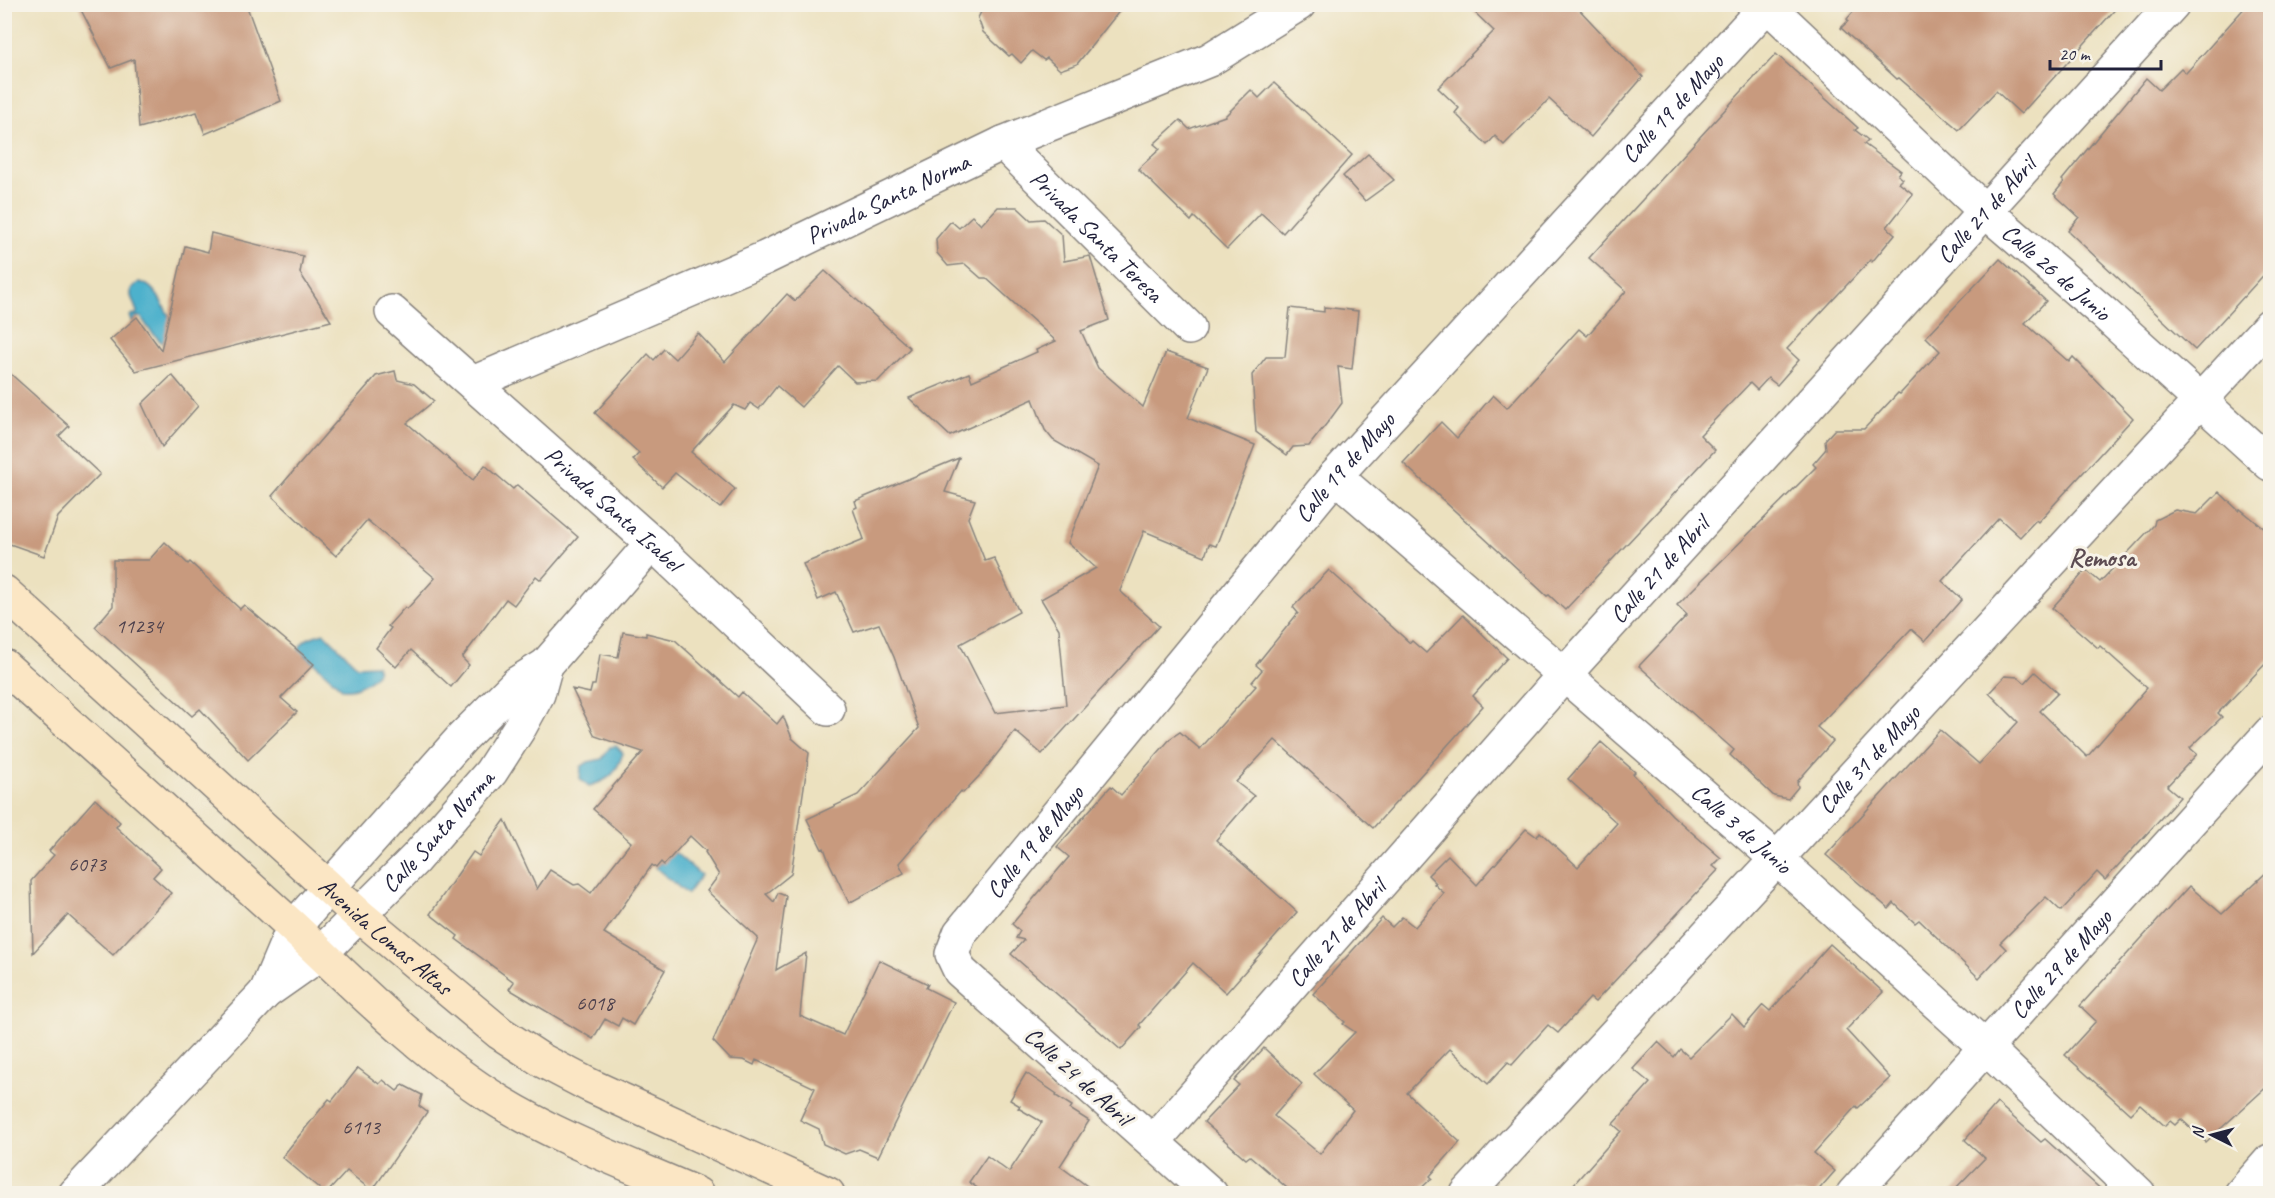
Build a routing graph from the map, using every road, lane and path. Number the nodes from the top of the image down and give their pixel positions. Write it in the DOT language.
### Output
graph roads {
  1 [pos="1299,4"];
  2 [pos="2173,4"];
  3 [pos="1767,5"];
  4 [pos="1003,143"];
  5 [pos="1984,210"];
  6 [pos="392,312"];
  7 [pos="2271,325"];
  8 [pos="1189,328"];
  9 [pos="473,383"];
  10 [pos="2201,402"];
  11 [pos="2271,464"];
  12 [pos="1335,476"];
  13 [pos="652,543"];
  14 [pos="4,592"];
  15 [pos="546,665"];
  16 [pos="4,666"];
  17 [pos="1564,675"];
  18 [pos="828,709"];
  19 [pos="2271,734"];
  20 [pos="451,751"];
  21 [pos="483,782"];
  22 [pos="1777,859"];
  23 [pos="329,886"];
  24 [pos="360,916"];
  25 [pos="293,928"];
  26 [pos="320,954"];
  27 [pos="952,954"];
  28 [pos="266,992"];
  29 [pos="1985,1047"];
  30 [pos="1153,1142"];
  31 [pos="2271,1161"];
  32 [pos="75,1194"];
  33 [pos="697,1194"];
  34 [pos="828,1194"];
  35 [pos="1211,1194"];
  36 [pos="1467,1194"];
  37 [pos="1853,1194"];
  38 [pos="2139,1194"];
  39 [pos="2241,1194"];
  1 -- 4 [label="street, Privada Santa Norma"];
  2 -- 5 [label="street, Calle 21 de Abril"];
  3 -- 5 [label="street, Calle 26 de Junio"];
  3 -- 12 [label="street, Calle 19 de Mayo"];
  4 -- 8 [label="street, Privada Santa Teresa"];
  4 -- 9 [label="street, Privada Santa Norma"];
  5 -- 10 [label="street, Calle 26 de Junio"];
  5 -- 17 [label="street, Calle 21 de Abril"];
  6 -- 9 [label="street, Privada Santa Isabel"];
  7 -- 10 [label="street, Calle 31 de Mayo"];
  9 -- 13 [label="street, Privada Santa Isabel"];
  10 -- 11 [label="street, Calle 26 de Junio"];
  10 -- 22 [label="street, Calle 31 de Mayo"];
  12 -- 17 [label="street, Calle 3 de Junio"];
  12 -- 27 [label="street, Calle 19 de Mayo"];
  13 -- 15 [label="street, Calle Santa Norma"];
  13 -- 18 [label="street, Privada Santa Isabel"];
  14 -- 23 [label="main road, Avenida Lomas Altas"];
  15 -- 20 [label="street, Calle Santa Norma"];
  15 -- 21 [label="street, Calle Santa Norma"];
  16 -- 25 [label="main road"];
  17 -- 22 [label="street, Calle 3 de Junio"];
  17 -- 30 [label="street, Calle 21 de Abril"];
  19 -- 29 [label="street, Calle 29 de Mayo"];
  20 -- 21 [label="street"];
  20 -- 23 [label="street, Calle Santa Norma"];
  21 -- 24 [label="street, Calle Santa Norma"];
  22 -- 29 [label="street, Calle 3 de Junio"];
  22 -- 36 [label="street, Calle 31 de Mayo"];
  23 -- 24 [label="main road, Avenida Lomas Altas"];
  23 -- 25 [label="street, Calle Santa Norma"];
  24 -- 26 [label="street, Calle Santa Norma"];
  24 -- 34 [label="main road, Avenida Lomas Altas"];
  25 -- 26 [label="main road"];
  25 -- 28 [label="street, Calle Santa Norma"];
  26 -- 28 [label="street, Calle Santa Norma"];
  26 -- 33 [label="main road"];
  27 -- 30 [label="street, Calle 24 de Abril"];
  28 -- 32 [label="street, Calle Santa Norma"];
  29 -- 37 [label="street, Calle 29 de Mayo"];
  29 -- 38 [label="street, Calle 3 de Junio"];
  30 -- 35 [label="street, Calle 24 de Abril"];
  31 -- 39 [label="street"];
}
